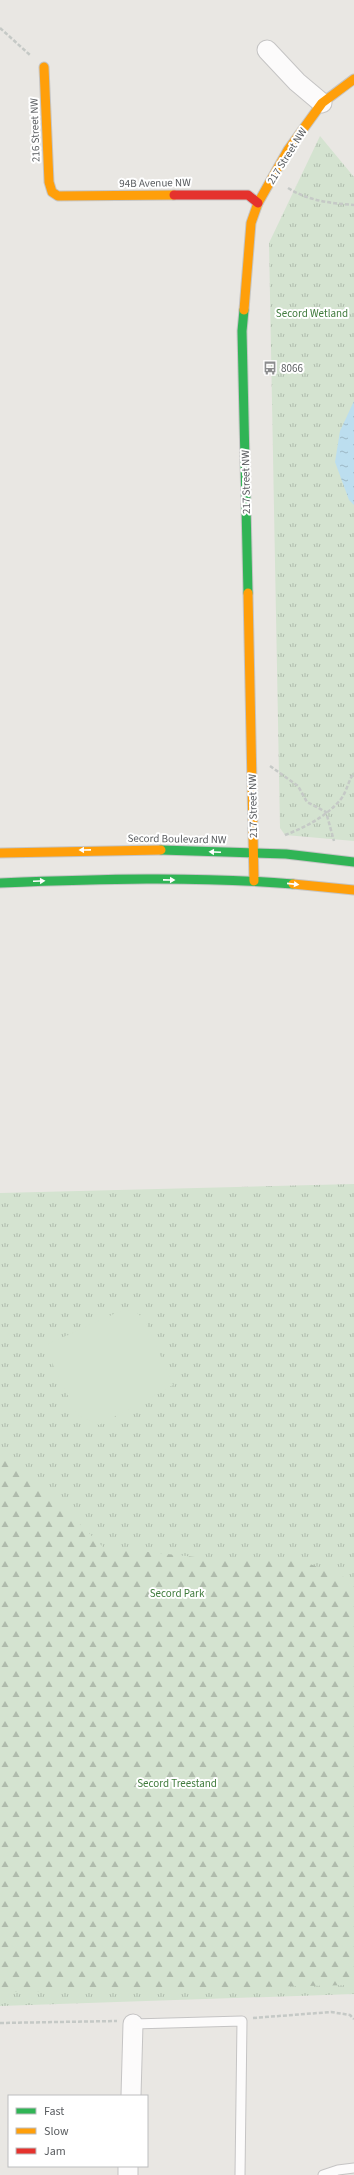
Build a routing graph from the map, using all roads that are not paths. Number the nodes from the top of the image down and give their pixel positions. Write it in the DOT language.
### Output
graph roads {
  1 [pos="267,50"];
  2 [pos="44,67"];
  3 [pos="354,79"];
  4 [pos="322,103"];
  5 [pos="52,192"];
  6 [pos="258,203"];
  7 [pos="254,852"];
  8 [pos="0,853"];
  9 [pos="354,862"];
  10 [pos="254,881"];
  11 [pos="0,883"];
  12 [pos="354,890"];
  13 [pos="134,2024"];
  14 [pos="130,2095"];
  15 [pos="354,2168"];
  16 [pos="240,2175"];
  17 [pos="323,2175"];
  1 -- 4 [label="street"];
  2 -- 5 [label="street, 216 Street NW"];
  3 -- 4 [label="street, 217 Street NW"];
  4 -- 6 [label="street, 217 Street NW"];
  5 -- 6 [label="street, 94B Avenue NW"];
  6 -- 7 [label="street, 217 Street NW"];
  7 -- 8 [label="street, Secord Boulevard NW, one-way"];
  7 -- 9 [label="street, Secord Boulevard NW"];
  7 -- 10 [label="street, 217 Street NW"];
  11 -- 10 [label="street, one-way"];
  10 -- 12 [label="street, one-way"];
  13 -- 14 [label="street"];
  13 -- 16 [label="lane"];
  15 -- 17 [label="lane"];
}
